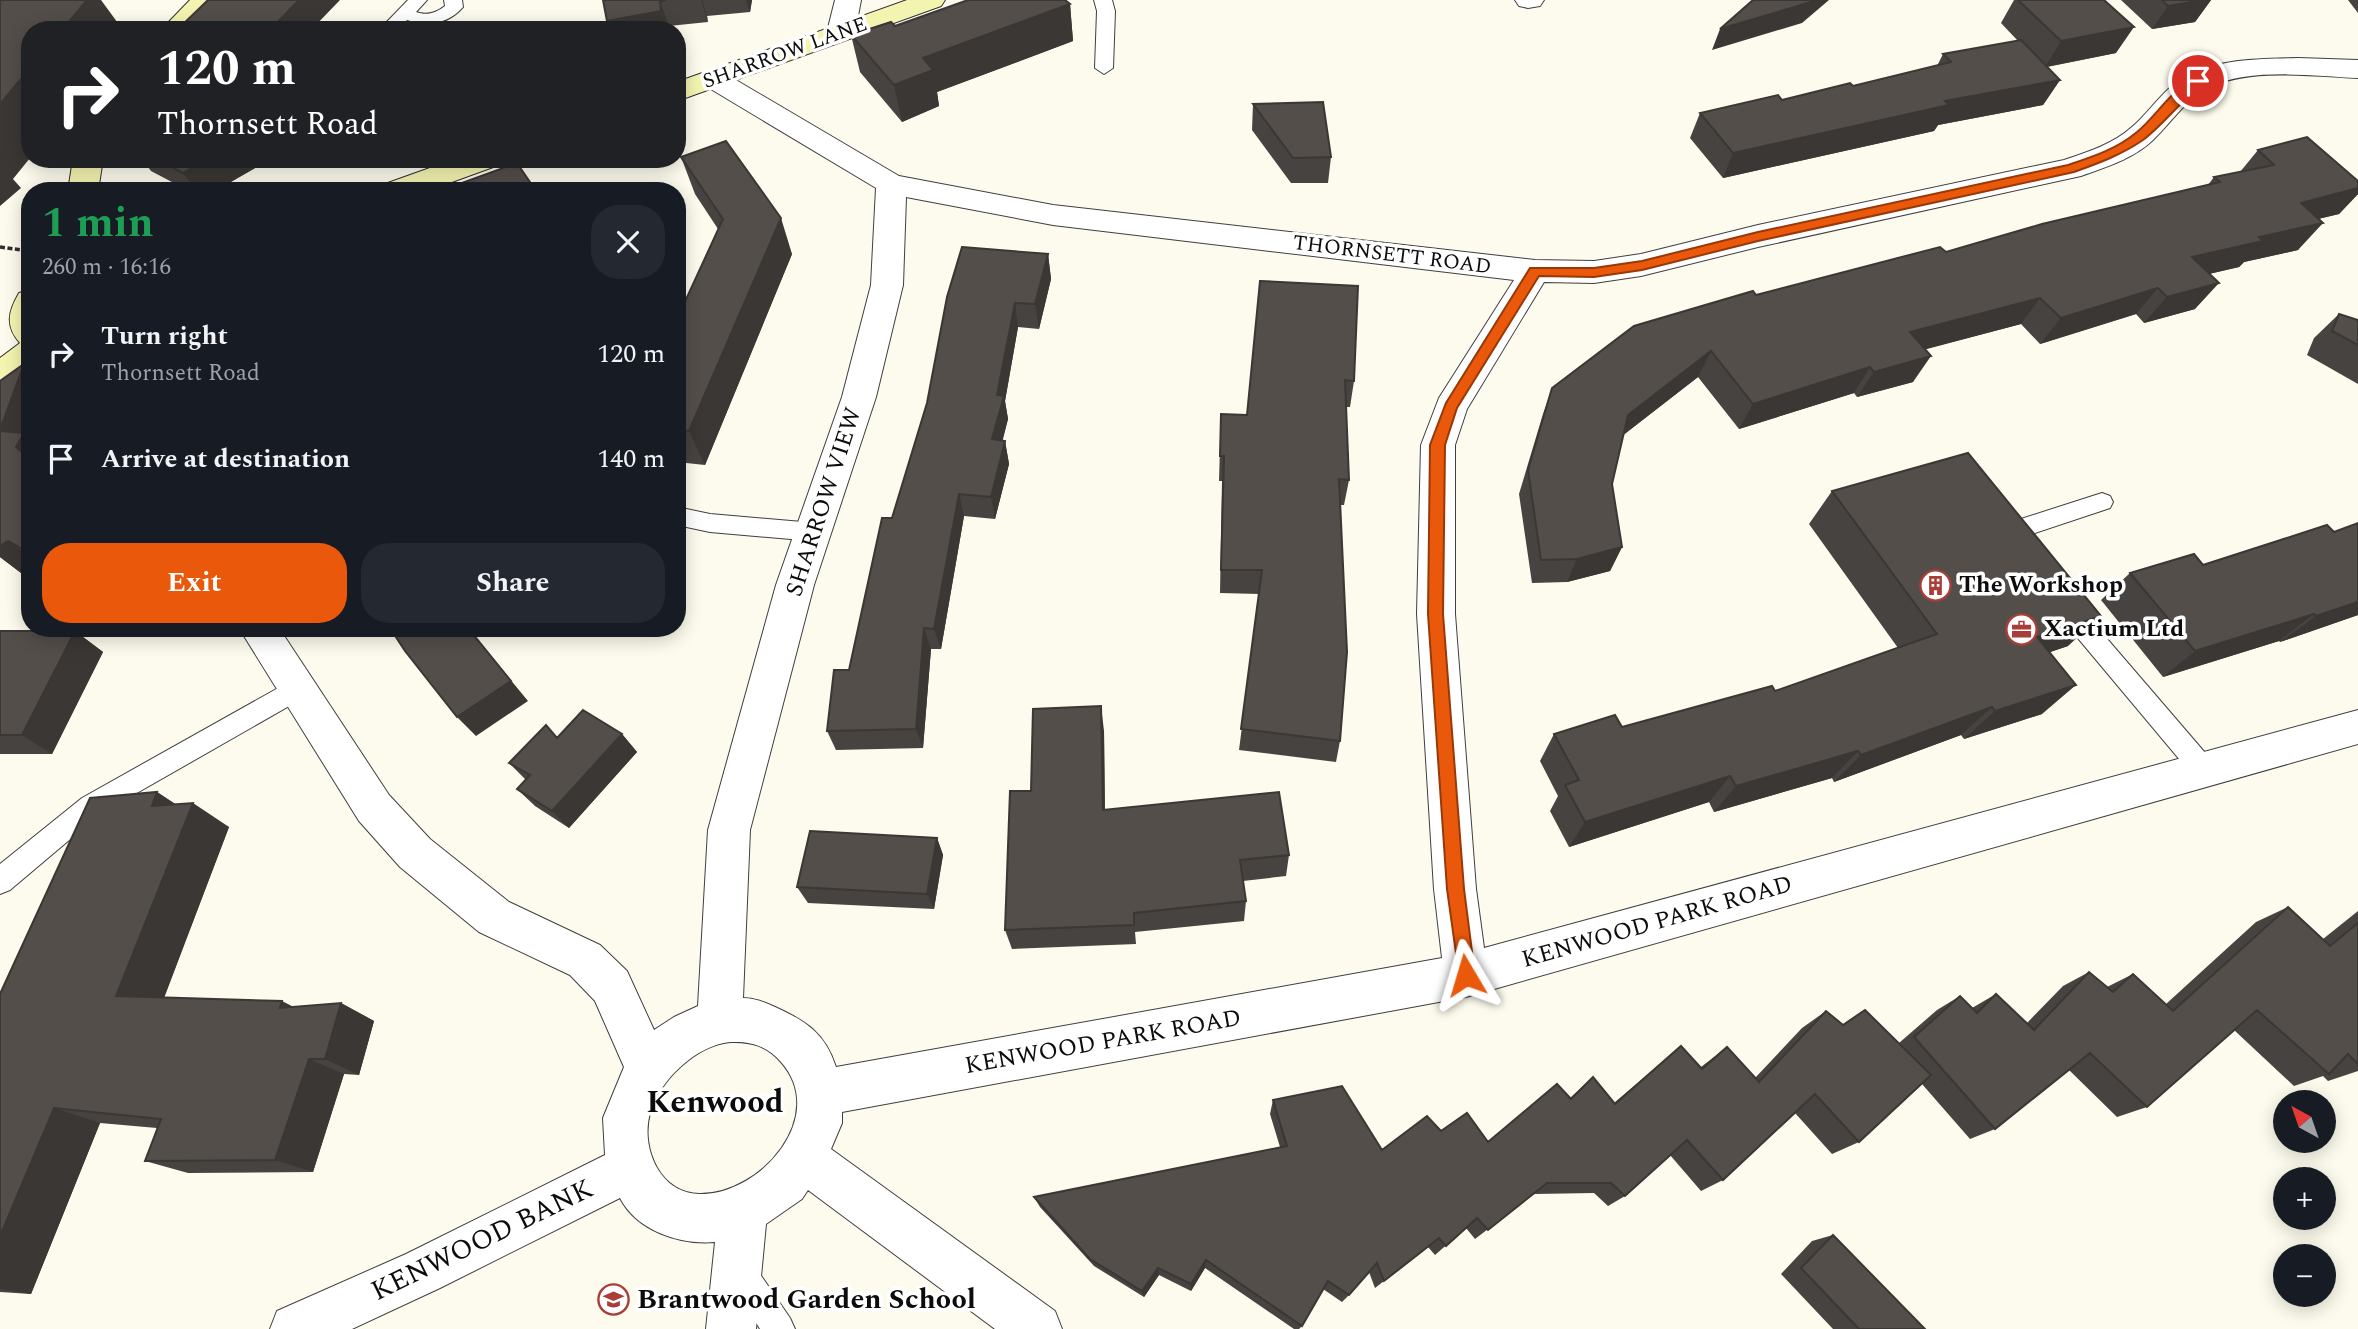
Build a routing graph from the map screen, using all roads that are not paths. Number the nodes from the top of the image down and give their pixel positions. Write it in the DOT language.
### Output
graph roads {
  1 [pos="206,0"];
  2 [pos="418,0"];
  3 [pos="453,0"];
  4 [pos="848,0"];
  5 [pos="932,0"];
  6 [pos="1103,0"];
  7 [pos="405,13"];
  8 [pos="184,21"];
  9 [pos="397,21"];
  10 [pos="841,32"];
  11 [pos="1104,68"];
  12 [pos="2358,69"];
  13 [pos="714,79"];
  14 [pos="686,89"];
  15 [pos="461,168"];
  16 [pos="421,182"];
  17 [pos="891,184"];
  18 [pos="1535,271"];
  19 [pos="21,332"];
  20 [pos="0,376"];
  21 [pos="2102,502"];
  22 [pos="686,518"];
  23 [pos="814,531"];
  24 [pos="2021,554"];
  25 [pos="2047,585"];
  26 [pos="264,637"];
  27 [pos="296,689"];
  28 [pos="2358,727"];
  29 [pos="2204,769"];
  30 [pos="0,881"];
  31 [pos="1466,975"];
  32 [pos="720,1021"];
  33 [pos="648,1069"];
  34 [pos="821,1093"];
  35 [pos="805,1159"];
  36 [pos="629,1167"];
  37 [pos="744,1212"];
  38 [pos="736,1266"];
  39 [pos="295,1329"];
  40 [pos="731,1329"];
  41 [pos="779,1329"];
  42 [pos="1037,1329"];
  1 -- 8 [label="street"];
  2 -- 7 [label="lane"];
  3 -- 7 [label="lane"];
  4 -- 10 [label="street"];
  5 -- 10 [label="street, SHARROW LANE"];
  6 -- 11 [label="lane"];
  7 -- 9 [label="lane"];
  10 -- 13 [label="street, SHARROW LANE"];
  12 -- 18 [label="street, THORNSETT ROAD"];
  13 -- 14 [label="street, SHARROW LANE"];
  13 -- 17 [label="street"];
  15 -- 16 [label="street"];
  17 -- 18 [label="street, THORNSETT ROAD"];
  17 -- 23 [label="street, SHARROW VIEW"];
  18 -- 31 [label="street"];
  19 -- 20 [label="street"];
  21 -- 24 [label="lane"];
  22 -- 23 [label="lane"];
  23 -- 32 [label="street, SHARROW VIEW"];
  25 -- 29 [label="lane"];
  26 -- 27 [label="street"];
  27 -- 30 [label="lane"];
  27 -- 33 [label="street"];
  28 -- 29 [label="street, KENWOOD PARK ROAD"];
  29 -- 31 [label="street, KENWOOD PARK ROAD"];
  31 -- 34 [label="street, KENWOOD PARK ROAD"];
  32 -- 33 [label="street"];
  32 -- 34 [label="street"];
  33 -- 36 [label="street"];
  34 -- 35 [label="street"];
  35 -- 37 [label="street"];
  35 -- 42 [label="street"];
  36 -- 37 [label="street"];
  36 -- 39 [label="street, KENWOOD BANK"];
  37 -- 38 [label="street"];
  38 -- 40 [label="street"];
  38 -- 41 [label="lane"];
}
